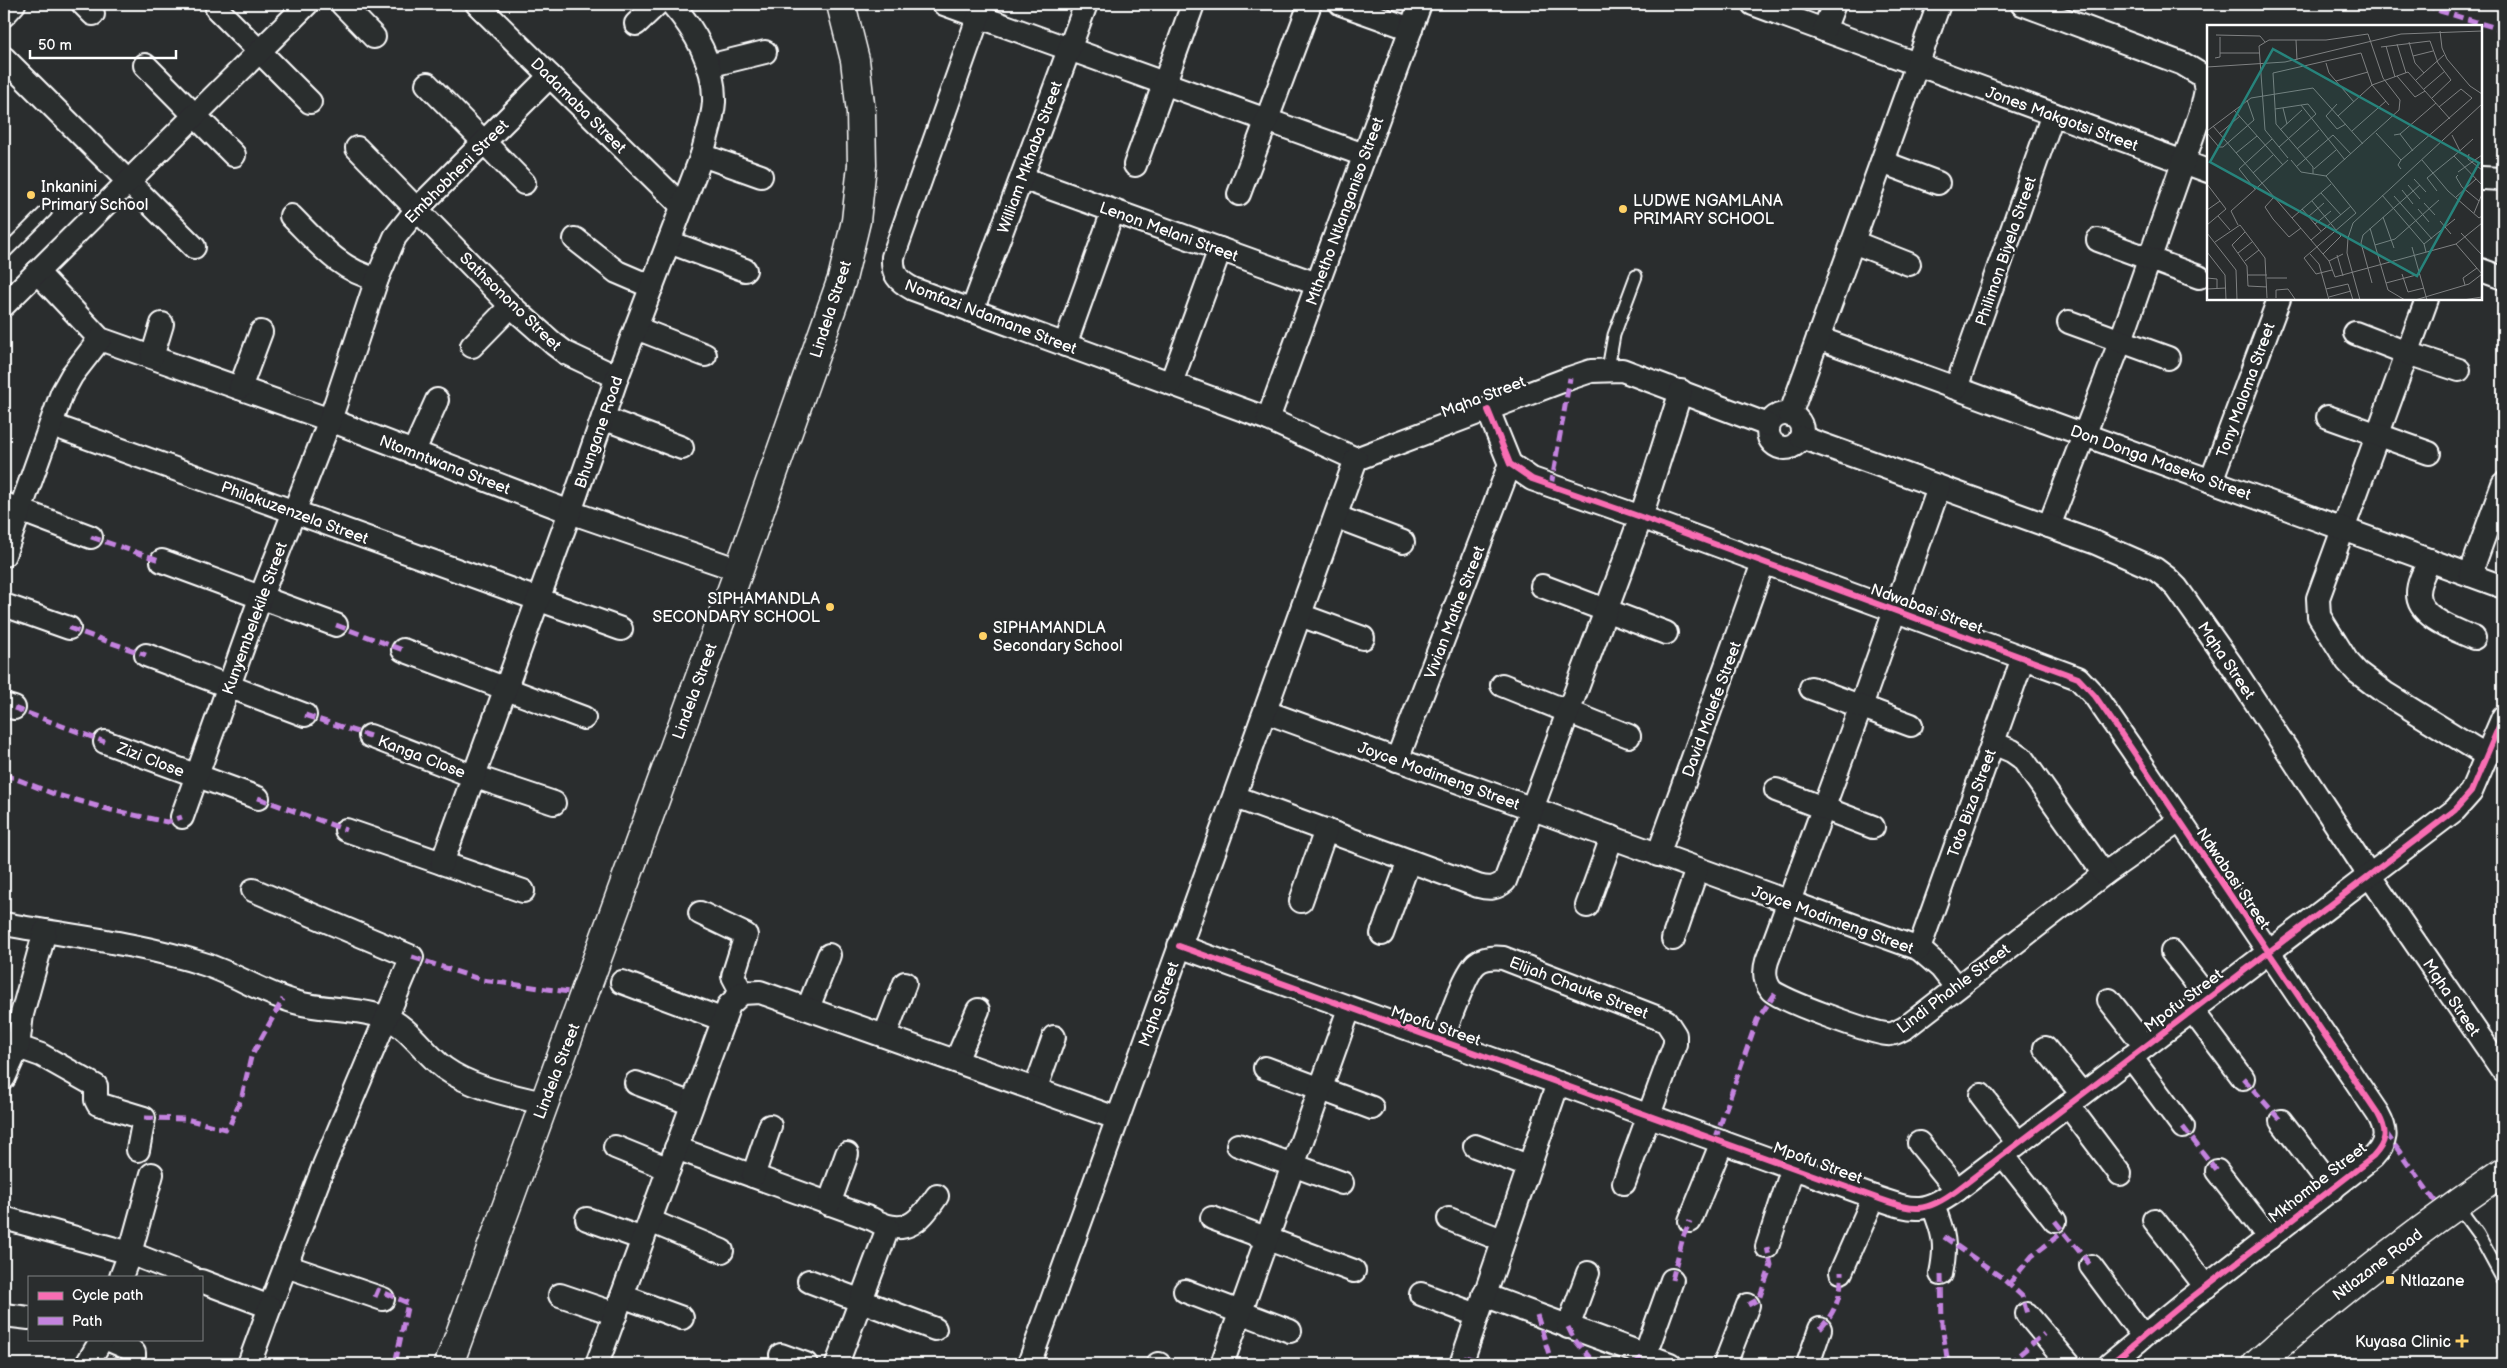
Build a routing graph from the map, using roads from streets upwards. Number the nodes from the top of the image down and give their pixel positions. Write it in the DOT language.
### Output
graph roads {
  1 [pos="14,4"];
  2 [pos="307,4"];
  3 [pos="342,4"];
  4 [pos="477,4"];
  5 [pos="657,4"];
  6 [pos="672,4"];
  7 [pos="841,4"];
  8 [pos="944,4"];
  9 [pos="1086,4"];
  10 [pos="1193,4"];
  11 [pos="1310,4"];
  12 [pos="1341,4"];
  13 [pos="1420,4"];
  14 [pos="1753,4"];
  15 [pos="1834,4"];
  16 [pos="1939,4"];
  17 [pos="2022,4"];
  18 [pos="217,9"];
  19 [pos="981,10"];
  20 [pos="4,15"];
  21 [pos="636,24"];
  22 [pos="1411,29"];
  23 [pos="1824,30"];
  24 [pos="374,37"];
  25 [pos="1070,49"];
  26 [pos="258,52"];
  27 [pos="765,52"];
  28 [pos="4,58"];
  29 [pos="145,65"];
  30 [pos="1917,65"];
  31 [pos="708,66"];
  32 [pos="550,76"];
  33 [pos="427,84"];
  34 [pos="1164,85"];
  35 [pos="310,102"];
  36 [pos="2053,114"];
  37 [pos="194,116"];
  38 [pos="1267,121"];
  39 [pos="484,141"];
  40 [pos="357,148"];
  41 [pos="702,155"];
  42 [pos="1364,155"];
  43 [pos="234,156"];
  44 [pos="1882,162"];
  45 [pos="2183,162"];
  46 [pos="1135,165"];
  47 [pos="2207,171"];
  48 [pos="761,176"];
  49 [pos="1022,178"];
  50 [pos="2482,178"];
  51 [pos="2503,179"];
  52 [pos="128,182"];
  53 [pos="524,183"];
  54 [pos="1938,183"];
  55 [pos="1239,194"];
  56 [pos="681,205"];
  57 [pos="416,209"];
  58 [pos="1113,211"];
  59 [pos="291,216"];
  60 [pos="575,239"];
  61 [pos="2098,240"];
  62 [pos="669,242"];
  63 [pos="1853,242"];
  64 [pos="194,247"];
  65 [pos="1220,249"];
  66 [pos="2149,258"];
  67 [pos="1909,264"];
  68 [pos="745,270"];
  69 [pos="2482,270"];
  70 [pos="37,272"];
  71 [pos="2199,277"];
  72 [pos="2503,278"];
  73 [pos="376,279"];
  74 [pos="1317,284"];
  75 [pos="652,287"];
  76 [pos="2279,300"];
  77 [pos="2427,300"];
  78 [pos="4,305"];
  79 [pos="511,306"];
  80 [pos="972,311"];
  81 [pos="2069,322"];
  82 [pos="162,324"];
  83 [pos="636,328"];
  84 [pos="261,332"];
  85 [pos="2355,333"];
  86 [pos="1818,338"];
  87 [pos="100,339"];
  88 [pos="2121,340"];
  89 [pos="1065,345"];
  90 [pos="472,346"];
  91 [pos="2407,354"];
  92 [pos="705,355"];
  93 [pos="152,357"];
  94 [pos="2168,358"];
  95 [pos="2459,370"];
  96 [pos="617,376"];
  97 [pos="1171,383"];
  98 [pos="240,388"];
  99 [pos="1956,388"];
  100 [pos="1681,391"];
  101 [pos="437,400"];
  102 [pos="1488,410"];
  103 [pos="1790,415"];
  104 [pos="2328,417"];
  105 [pos="603,418"];
  106 [pos="1268,419"];
  107 [pos="330,420"];
  108 [pos="52,425"];
  109 [pos="1768,425"];
  110 [pos="2085,435"];
  111 [pos="2378,435"];
  112 [pos="1801,437"];
  113 [pos="682,448"];
  114 [pos="413,453"];
  115 [pos="2429,453"];
  116 [pos="1356,459"];
  117 [pos="1510,464"];
  118 [pos="2211,481"];
  119 [pos="2503,484"];
  120 [pos="1939,487"];
  121 [pos="12,507"];
  122 [pos="293,511"];
  123 [pos="570,512"];
  124 [pos="1337,517"];
  125 [pos="1641,517"];
  126 [pos="2049,526"];
  127 [pos="2344,529"];
  128 [pos="91,536"];
  129 [pos="1403,542"];
  130 [pos="4,555"];
  131 [pos="2430,560"];
  132 [pos="162,561"];
  133 [pos="1763,563"];
  134 [pos="739,570"];
  135 [pos="2470,575"];
  136 [pos="1542,586"];
  137 [pos="2503,587"];
  138 [pos="260,599"];
  139 [pos="538,600"];
  140 [pos="4,605"];
  141 [pos="1605,610"];
  142 [pos="1894,610"];
  143 [pos="1300,616"];
  144 [pos="336,625"];
  145 [pos="69,628"];
  146 [pos="620,629"];
  147 [pos="1666,633"];
  148 [pos="1364,638"];
  149 [pos="2474,638"];
  150 [pos="403,650"];
  151 [pos="146,655"];
  152 [pos="2023,658"];
  153 [pos="1502,685"];
  154 [pos="229,688"];
  155 [pos="506,688"];
  156 [pos="1812,688"];
  157 [pos="1861,706"];
  158 [pos="1266,712"];
  159 [pos="1567,712"];
  160 [pos="305,715"];
  161 [pos="2503,717"];
  162 [pos="584,718"];
  163 [pos="1911,725"];
  164 [pos="370,736"];
  165 [pos="1629,736"];
  166 [pos="104,742"];
  167 [pos="1993,743"];
  168 [pos="2487,756"];
  169 [pos="1397,760"];
  170 [pos="473,776"];
  171 [pos="198,777"];
  172 [pos="1776,790"];
  173 [pos="1235,797"];
  174 [pos="258,798"];
  175 [pos="554,803"];
  176 [pos="1824,808"];
  177 [pos="1531,809"];
  178 [pos="182,817"];
  179 [pos="2179,821"];
  180 [pos="1873,827"];
  181 [pos="346,830"];
  182 [pos="1326,830"];
  183 [pos="1612,837"];
  184 [pos="1658,855"];
  185 [pos="1409,861"];
  186 [pos="442,863"];
  187 [pos="1697,869"];
  188 [pos="2104,874"];
  189 [pos="2369,875"];
  190 [pos="253,890"];
  191 [pos="523,891"];
  192 [pos="1301,901"];
  193 [pos="1789,903"];
  194 [pos="1587,906"];
  195 [pos="700,913"];
  196 [pos="4,924"];
  197 [pos="45,931"];
  198 [pos="1382,934"];
  199 [pos="1673,939"];
  200 [pos="1179,946"];
  201 [pos="1919,949"];
  202 [pos="2172,952"];
  203 [pos="2268,952"];
  204 [pos="829,955"];
  205 [pos="622,982"];
  206 [pos="905,983"];
  207 [pos="1956,987"];
  208 [pos="742,992"];
  209 [pos="2109,1000"];
  210 [pos="2200,1004"];
  211 [pos="808,1008"];
  212 [pos="1349,1009"];
  213 [pos="978,1010"];
  214 [pos="385,1018"];
  215 [pos="724,1020"];
  216 [pos="885,1035"];
  217 [pos="1054,1038"];
  218 [pos="1442,1041"];
  219 [pos="11,1044"];
  220 [pos="2045,1048"];
  221 [pos="2138,1052"];
  222 [pos="956,1061"];
  223 [pos="1265,1068"];
  224 [pos="2503,1072"];
  225 [pos="4,1078"];
  226 [pos="2243,1078"];
  227 [pos="636,1083"];
  228 [pos="1558,1083"];
  229 [pos="1036,1090"];
  230 [pos="1320,1090"];
  231 [pos="1981,1095"];
  232 [pos="2075,1099"];
  233 [pos="543,1103"];
  234 [pos="692,1104"];
  235 [pos="1372,1108"];
  236 [pos="1650,1115"];
  237 [pos="1116,1118"];
  238 [pos="2281,1121"];
  239 [pos="770,1126"];
  240 [pos="2183,1127"];
  241 [pos="1722,1142"];
  242 [pos="1919,1143"];
  243 [pos="1238,1145"];
  244 [pos="1475,1146"];
  245 [pos="615,1147"];
  246 [pos="676,1148"];
  247 [pos="2011,1149"];
  248 [pos="138,1150"];
  249 [pos="847,1154"];
  250 [pos="1293,1166"];
  251 [pos="1528,1166"];
  252 [pos="1793,1166"];
  253 [pos="669,1169"];
  254 [pos="2217,1171"];
  255 [pos="2503,1172"];
  256 [pos="152,1174"];
  257 [pos="2120,1174"];
  258 [pos="753,1176"];
  259 [pos="1342,1183"];
  260 [pos="1624,1183"];
  261 [pos="2333,1189"];
  262 [pos="1957,1190"];
  263 [pos="937,1196"];
  264 [pos="1874,1197"];
  265 [pos="829,1204"];
  266 [pos="1933,1206"];
  267 [pos="4,1218"];
  268 [pos="1212,1218"];
  269 [pos="587,1219"];
  270 [pos="1448,1219"];
  271 [pos="2154,1220"];
  272 [pos="1690,1221"];
  273 [pos="2055,1221"];
  274 [pos="888,1228"];
  275 [pos="647,1230"];
  276 [pos="1267,1238"];
  277 [pos="2269,1238"];
  278 [pos="1502,1240"];
  279 [pos="1767,1248"];
  280 [pos="722,1251"];
  281 [pos="130,1253"];
  282 [pos="286,1266"];
  283 [pos="2091,1266"];
  284 [pos="1354,1271"];
  285 [pos="1841,1272"];
  286 [pos="1588,1273"];
  287 [pos="1941,1274"];
  288 [pos="121,1276"];
  289 [pos="188,1276"];
  290 [pos="1672,1280"];
  291 [pos="202,1281"];
  292 [pos="809,1281"];
  293 [pos="2206,1287"];
  294 [pos="1185,1291"];
  295 [pos="1421,1294"];
  296 [pos="560,1295"];
  297 [pos="383,1299"];
  298 [pos="860,1300"];
  299 [pos="619,1305"];
  300 [pos="1481,1305"];
  301 [pos="1748,1305"];
  302 [pos="270,1307"];
  303 [pos="1240,1312"];
  304 [pos="2028,1314"];
  305 [pos="4,1315"];
  306 [pos="28,1318"];
  307 [pos="682,1318"];
  308 [pos="1568,1327"];
  309 [pos="936,1329"];
  310 [pos="1820,1329"];
  311 [pos="1290,1330"];
  312 [pos="2143,1336"];
  313 [pos="101,1340"];
  314 [pos="109,1340"];
  315 [pos="781,1355"];
  316 [pos="1644,1355"];
  317 [pos="87,1364"];
  318 [pos="134,1364"];
  319 [pos="249,1364"];
  320 [pos="449,1364"];
  321 [pos="597,1364"];
  322 [pos="806,1364"];
  323 [pos="837,1364"];
  324 [pos="1029,1364"];
  325 [pos="1222,1364"];
  326 [pos="1461,1364"];
  327 [pos="1670,1364"];
  328 [pos="1725,1364"];
  329 [pos="1808,1364"];
  330 [pos="2069,1364"];
  331 [pos="2110,1364"];
  332 [pos="2257,1364"];
  1 -- 20 [label="street"];
  2 -- 26 [label="street"];
  3 -- 24 [label="street"];
  4 -- 32 [label="street, Dadamaba Street"];
  5 -- 21 [label="street"];
  6 -- 31 [label="street, Bhungane Road"];
  7 -- 134 [label="street, Lindela Street"];
  8 -- 19 [label="street"];
  9 -- 25 [label="street, William Mkhaba Street"];
  10 -- 34 [label="street"];
  11 -- 38 [label="street"];
  12 -- 22 [label="street"];
  13 -- 22 [label="street, Mthetho Ntlanganiso Street"];
  14 -- 23 [label="street, Jones Makgotsi Street"];
  15 -- 23 [label="street"];
  16 -- 30 [label="street"];
  17 -- 45 [label="street"];
  18 -- 26 [label="street"];
  19 -- 25 [label="street"];
  19 -- 80 [label="street, Nomfazi Ndamane Street"];
  22 -- 42 [label="street, Mthetho Ntlanganiso Street"];
  23 -- 30 [label="street, Jones Makgotsi Street"];
  25 -- 34 [label="street"];
  25 -- 49 [label="street, William Mkhaba Street"];
  26 -- 35 [label="street"];
  26 -- 37 [label="street"];
  27 -- 31 [label="street"];
  28 -- 52 [label="street"];
  29 -- 37 [label="street"];
  30 -- 36 [label="street, Jones Makgotsi Street"];
  30 -- 44 [label="street"];
  31 -- 41 [label="street, Bhungane Road"];
  32 -- 39 [label="street, Embhobheni Street"];
  32 -- 56 [label="street, Dadamaba Street"];
  33 -- 39 [label="street"];
  34 -- 38 [label="street"];
  34 -- 46 [label="street"];
  36 -- 45 [label="street, Jones Makgotsi Street"];
  36 -- 99 [label="street, Philimon Biyela Street"];
  37 -- 43 [label="street"];
  37 -- 52 [label="street"];
  38 -- 42 [label="street"];
  38 -- 55 [label="street"];
  39 -- 53 [label="street"];
  39 -- 57 [label="street, Embhobheni Street"];
  40 -- 57 [label="street, Sathsonono Street"];
  41 -- 48 [label="street"];
  41 -- 56 [label="street, Bhungane Road"];
  42 -- 74 [label="street, Mthetho Ntlanganiso Street"];
  44 -- 54 [label="street"];
  44 -- 63 [label="street"];
  45 -- 47 [label="street, Jones Makgotsi Street"];
  45 -- 66 [label="street"];
  49 -- 58 [label="street, Lenon Melani Street"];
  49 -- 80 [label="street, William Mkhaba Street"];
  50 -- 51 [label="street"];
  52 -- 64 [label="street"];
  52 -- 70 [label="street"];
  56 -- 62 [label="street, Bhungane Road"];
  57 -- 73 [label="street, Embhobheni Street"];
  57 -- 79 [label="street, Sathsonono Street"];
  58 -- 65 [label="street, Lenon Melani Street"];
  58 -- 89 [label="street"];
  59 -- 73 [label="street"];
  60 -- 75 [label="street"];
  61 -- 66 [label="street"];
  62 -- 68 [label="street"];
  62 -- 75 [label="street, Bhungane Road"];
  63 -- 67 [label="street"];
  63 -- 86 [label="street"];
  65 -- 74 [label="street, Lenon Melani Street"];
  65 -- 97 [label="street"];
  66 -- 71 [label="street"];
  66 -- 88 [label="street"];
  69 -- 72 [label="street"];
  70 -- 78 [label="street"];
  70 -- 87 [label="street, Ntomntwana Street"];
  73 -- 107 [label="street, Embhobheni Street"];
  74 -- 106 [label="street, Mthetho Ntlanganiso Street"];
  75 -- 83 [label="street, Bhungane Road"];
  76 -- 118 [label="street, Tony Maloma Street"];
  77 -- 91 [label="street"];
  79 -- 90 [label="street"];
  79 -- 96 [label="street, Sathsonono Street"];
  80 -- 89 [label="street, Nomfazi Ndamane Street"];
  81 -- 88 [label="street"];
  82 -- 93 [label="street"];
  83 -- 92 [label="street"];
  83 -- 96 [label="street, Bhungane Road"];
  84 -- 98 [label="street"];
  85 -- 91 [label="street"];
  86 -- 99 [label="street, Don Donga Maseko Street"];
  86 -- 103 [label="street"];
  87 -- 93 [label="street, Ntomntwana Street"];
  87 -- 108 [label="street"];
  88 -- 94 [label="street"];
  88 -- 110 [label="street"];
  89 -- 97 [label="street, Nomfazi Ndamane Street"];
  91 -- 95 [label="street"];
  91 -- 111 [label="street"];
  93 -- 98 [label="street, Ntomntwana Street"];
  96 -- 105 [label="street, Bhungane Road"];
  97 -- 106 [label="street, Nomfazi Ndamane Street"];
  98 -- 107 [label="street, Ntomntwana Street"];
  99 -- 110 [label="street, Don Donga Maseko Street"];
  100 -- 102 [label="street, Mqha Street"];
  100 -- 109 [label="street, Mqha Street"];
  100 -- 125 [label="street"];
  101 -- 114 [label="street"];
  102 -- 116 [label="street, Mqha Street"];
  102 -- 117 [label="street"];
  103 -- 109 [label="street"];
  103 -- 112 [label="street"];
  104 -- 111 [label="street"];
  105 -- 113 [label="street"];
  105 -- 123 [label="street, Bhungane Road"];
  106 -- 116 [label="street, Nomfazi Ndamane Street"];
  107 -- 114 [label="street, Ntomntwana Street"];
  107 -- 122 [label="street, Kunyembelekile Street"];
  108 -- 121 [label="street"];
  108 -- 122 [label="street, Philakuzenzela Street"];
  109 -- 112 [label="street"];
  110 -- 118 [label="street, Don Donga Maseko Street"];
  110 -- 126 [label="street"];
  111 -- 115 [label="street"];
  111 -- 127 [label="street"];
  112 -- 120 [label="street, Mqha Street"];
  114 -- 123 [label="street, Ntomntwana Street"];
  116 -- 124 [label="street, Mqha Street"];
  117 -- 125 [label="street, Ndwabasi Street"];
  117 -- 169 [label="street, Vivian Mathe Street"];
  118 -- 127 [label="street, Don Donga Maseko Street"];
  119 -- 135 [label="street"];
  120 -- 126 [label="street, Mqha Street"];
  120 -- 142 [label="street, Lindi Phahle Street"];
  121 -- 128 [label="street"];
  121 -- 130 [label="street"];
  122 -- 138 [label="street, Kunyembelekile Street"];
  122 -- 139 [label="street, Philakuzenzela Street"];
  123 -- 134 [label="street, Ntomntwana Street"];
  123 -- 139 [label="street, Bhungane Road"];
  124 -- 129 [label="street"];
  124 -- 143 [label="street, Mqha Street"];
  125 -- 133 [label="street, Ndwabasi Street"];
  125 -- 141 [label="street"];
  126 -- 189 [label="street, Mqha Street"];
  127 -- 131 [label="street, Don Donga Maseko Street"];
  127 -- 168 [label="street"];
  131 -- 135 [label="street, Don Donga Maseko Street"];
  131 -- 149 [label="street"];
  132 -- 138 [label="street"];
  133 -- 142 [label="street, Ndwabasi Street"];
  133 -- 184 [label="street, David Molefe Street"];
  134 -- 233 [label="street, Lindela Street"];
  135 -- 137 [label="street, Don Donga Maseko Street"];
  136 -- 141 [label="street"];
  138 -- 144 [label="street"];
  138 -- 154 [label="street, Kunyembelekile Street"];
  139 -- 146 [label="street, Philakuzenzela Street"];
  139 -- 155 [label="street, Bhungane Road"];
  140 -- 145 [label="street"];
  141 -- 147 [label="street"];
  141 -- 159 [label="street"];
  142 -- 152 [label="street, Ndwabasi Street"];
  142 -- 157 [label="street, Lindi Phahle Street"];
  143 -- 148 [label="street"];
  143 -- 158 [label="street, Mqha Street"];
  150 -- 155 [label="street"];
  151 -- 154 [label="street"];
  152 -- 167 [label="street, Toto Biza Street"];
  152 -- 179 [label="street, Ndwabasi Street"];
  153 -- 159 [label="street"];
  154 -- 160 [label="street"];
  154 -- 171 [label="street, Kunyembelekile Street"];
  155 -- 162 [label="street"];
  155 -- 170 [label="street, Bhungane Road"];
  156 -- 157 [label="street"];
  157 -- 163 [label="street"];
  157 -- 176 [label="street, Lindi Phahle Street"];
  158 -- 169 [label="street, Joyce Modimeng Street"];
  158 -- 173 [label="street, Mqha Street"];
  159 -- 165 [label="street"];
  159 -- 177 [label="street"];
  161 -- 168 [label="street, Mpofu Street"];
  164 -- 170 [label="street, Kanga Close"];
  166 -- 171 [label="street, Zizi Close"];
  167 -- 188 [label="street"];
  167 -- 201 [label="street, Toto Biza Street"];
  168 -- 189 [label="street, Mpofu Street"];
  169 -- 177 [label="street, Joyce Modimeng Street"];
  170 -- 175 [label="street, Kanga Close"];
  170 -- 186 [label="street, Bhungane Road"];
  171 -- 174 [label="street, Zizi Close"];
  171 -- 178 [label="street, Kunyembelekile Street"];
  172 -- 176 [label="street"];
  173 -- 182 [label="street"];
  173 -- 200 [label="street, Mqha Street"];
  176 -- 180 [label="street"];
  176 -- 193 [label="street, Lindi Phahle Street"];
  177 -- 183 [label="street, Joyce Modimeng Street"];
  177 -- 185 [label="street"];
  179 -- 188 [label="street, Lindi Phahle Street"];
  179 -- 203 [label="street, Ndwabasi Street"];
  181 -- 186 [label="street"];
  182 -- 185 [label="street"];
  182 -- 192 [label="street"];
  183 -- 184 [label="street, Joyce Modimeng Street"];
  183 -- 194 [label="street"];
  184 -- 187 [label="street, Joyce Modimeng Street"];
  185 -- 198 [label="street"];
  186 -- 191 [label="street"];
  187 -- 193 [label="street, Joyce Modimeng Street"];
  187 -- 199 [label="street"];
  188 -- 207 [label="street, Lindi Phahle Street"];
  189 -- 203 [label="street, Mpofu Street"];
  189 -- 224 [label="street, Mqha Street"];
  190 -- 214 [label="street"];
  193 -- 201 [label="street, Joyce Modimeng Street"];
  193 -- 207 [label="street, Lindi Phahle Street"];
  195 -- 208 [label="street"];
  196 -- 197 [label="street"];
  197 -- 214 [label="street"];
  197 -- 219 [label="street"];
  200 -- 212 [label="street, Mpofu Street"];
  200 -- 237 [label="street, Mqha Street"];
  201 -- 207 [label="street, Joyce Modimeng Street"];
  202 -- 210 [label="street, Mpofu Street"];
  203 -- 210 [label="street, Mpofu Street"];
  203 -- 261 [label="street, Mkhombe Street"];
  204 -- 211 [label="street"];
  205 -- 215 [label="street"];
  206 -- 216 [label="street"];
  208 -- 211 [label="street"];
  208 -- 215 [label="street"];
  209 -- 221 [label="street, Mpofu Street"];
  210 -- 221 [label="street, Mpofu Street"];
  210 -- 226 [label="street, Mpofu Street"];
  211 -- 216 [label="street"];
  212 -- 218 [label="street, Mpofu Street"];
  212 -- 230 [label="street"];
  213 -- 222 [label="street"];
  214 -- 233 [label="street"];
  214 -- 282 [label="street"];
  215 -- 234 [label="street"];
  216 -- 222 [label="street"];
  217 -- 229 [label="street"];
  218 -- 228 [label="street, Mpofu Street"];
  218 -- 236 [label="street, Elijah Chauke Street"];
  219 -- 225 [label="street"];
  219 -- 248 [label="street"];
  220 -- 232 [label="street"];
  221 -- 232 [label="street, Mpofu Street"];
  221 -- 240 [label="street, Mpofu Street"];
  222 -- 229 [label="street"];
  223 -- 230 [label="street"];
  227 -- 234 [label="street"];
  228 -- 236 [label="street, Mpofu Street"];
  228 -- 251 [label="street"];
  229 -- 237 [label="street"];
  230 -- 235 [label="street"];
  230 -- 250 [label="street"];
  231 -- 247 [label="street"];
  232 -- 247 [label="street, Mpofu Street"];
  232 -- 257 [label="street"];
  233 -- 320 [label="street, Lindela Street"];
  234 -- 246 [label="street"];
  236 -- 241 [label="street, Mpofu Street"];
  236 -- 260 [label="street"];
  237 -- 324 [label="street, Mqha Street"];
  238 -- 261 [label="street, Mkhombe Street"];
  239 -- 258 [label="street"];
  241 -- 252 [label="street, Mpofu Street"];
  241 -- 272 [label="street"];
  242 -- 262 [label="street"];
  243 -- 250 [label="street"];
  244 -- 251 [label="street"];
  245 -- 253 [label="street"];
  246 -- 253 [label="street"];
  246 -- 258 [label="street"];
  247 -- 262 [label="street, Mpofu Street"];
  247 -- 273 [label="street"];
  249 -- 265 [label="street"];
  250 -- 259 [label="street"];
  250 -- 276 [label="street"];
  251 -- 278 [label="street"];
  252 -- 264 [label="street, Mpofu Street"];
  252 -- 279 [label="street, Mpofu Street"];
  253 -- 275 [label="street"];
  254 -- 277 [label="street, Mkhombe Street"];
  255 -- 332 [label="street, Ntlazane Road"];
  256 -- 281 [label="street"];
  258 -- 265 [label="street"];
  261 -- 277 [label="street, Mkhombe Street"];
  262 -- 266 [label="street, Mpofu Street"];
  263 -- 274 [label="street"];
  264 -- 266 [label="street, Mpofu Street"];
  264 -- 285 [label="street, Mpofu Street"];
  265 -- 274 [label="street"];
  266 -- 287 [label="street"];
  267 -- 281 [label="street"];
  268 -- 276 [label="street"];
  269 -- 275 [label="street"];
  270 -- 278 [label="street"];
  271 -- 293 [label="street"];
  274 -- 298 [label="street"];
  275 -- 280 [label="street"];
  275 -- 299 [label="street"];
  276 -- 284 [label="street"];
  276 -- 303 [label="street"];
  277 -- 293 [label="street, Mkhombe Street"];
  278 -- 300 [label="street"];
  281 -- 288 [label="street"];
  281 -- 289 [label="street"];
  282 -- 297 [label="street"];
  282 -- 302 [label="street"];
  283 -- 312 [label="street"];
  286 -- 308 [label="street"];
  290 -- 316 [label="street"];
  291 -- 302 [label="street"];
  292 -- 298 [label="street"];
  293 -- 312 [label="street, Mkhombe Street"];
  294 -- 303 [label="street"];
  295 -- 300 [label="street"];
  296 -- 299 [label="street"];
  298 -- 309 [label="street"];
  298 -- 323 [label="street"];
  299 -- 307 [label="street"];
  299 -- 321 [label="street"];
  300 -- 308 [label="street"];
  300 -- 326 [label="street"];
  301 -- 328 [label="street"];
  302 -- 319 [label="street"];
  303 -- 311 [label="street"];
  303 -- 325 [label="street"];
  304 -- 330 [label="street"];
  305 -- 306 [label="street"];
  308 -- 316 [label="street"];
  310 -- 329 [label="street"];
  312 -- 331 [label="street, Mkhombe Street"];
  313 -- 317 [label="street"];
  314 -- 318 [label="street"];
  315 -- 322 [label="street"];
  316 -- 327 [label="street"];
}
